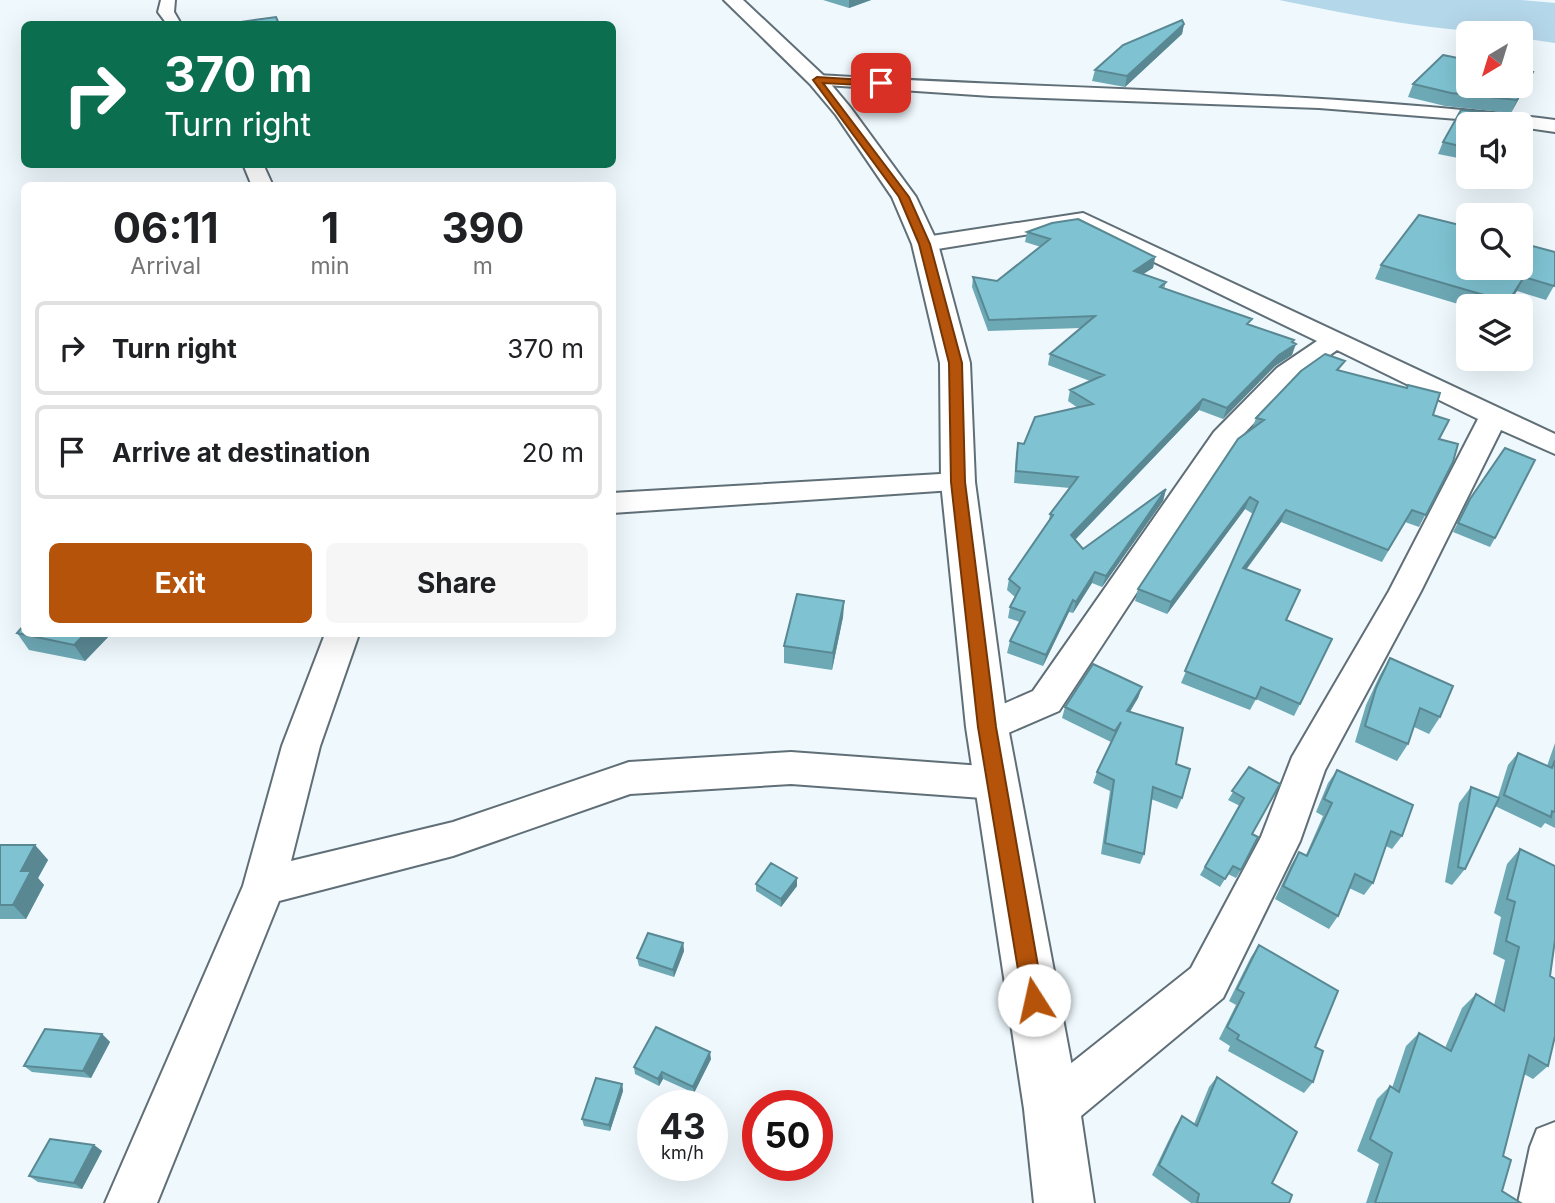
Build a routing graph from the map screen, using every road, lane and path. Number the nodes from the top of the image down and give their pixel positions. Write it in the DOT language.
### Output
graph roads {
  1 [pos="168,0"];
  2 [pos="733,0"];
  3 [pos="172,21"];
  4 [pos="817,80"];
  5 [pos="1555,126"];
  6 [pos="925,244"];
  7 [pos="1334,341"];
  8 [pos="1493,417"];
  9 [pos="1555,445"];
  10 [pos="958,482"];
  11 [pos="616,503"];
  12 [pos="341,637"];
  13 [pos="987,727"];
  14 [pos="996,783"];
  15 [pos="264,886"];
  16 [pos="1052,1109"];
  17 [pos="1555,1147"];
  18 [pos="131,1203"];
  19 [pos="1064,1203"];
  20 [pos="1544,1203"];
  1 -- 3 [label="street"];
  2 -- 4 [label="main road"];
  4 -- 5 [label="street"];
  4 -- 6 [label="main road"];
  6 -- 7 [label="street"];
  6 -- 10 [label="main road"];
  7 -- 8 [label="street"];
  7 -- 13 [label="street"];
  8 -- 9 [label="street"];
  8 -- 16 [label="street"];
  10 -- 11 [label="street"];
  10 -- 13 [label="main road"];
  12 -- 15 [label="street"];
  13 -- 14 [label="main road"];
  14 -- 15 [label="street"];
  14 -- 16 [label="main road"];
  15 -- 18 [label="street"];
  16 -- 19 [label="main road"];
  17 -- 20 [label="street"];
}
